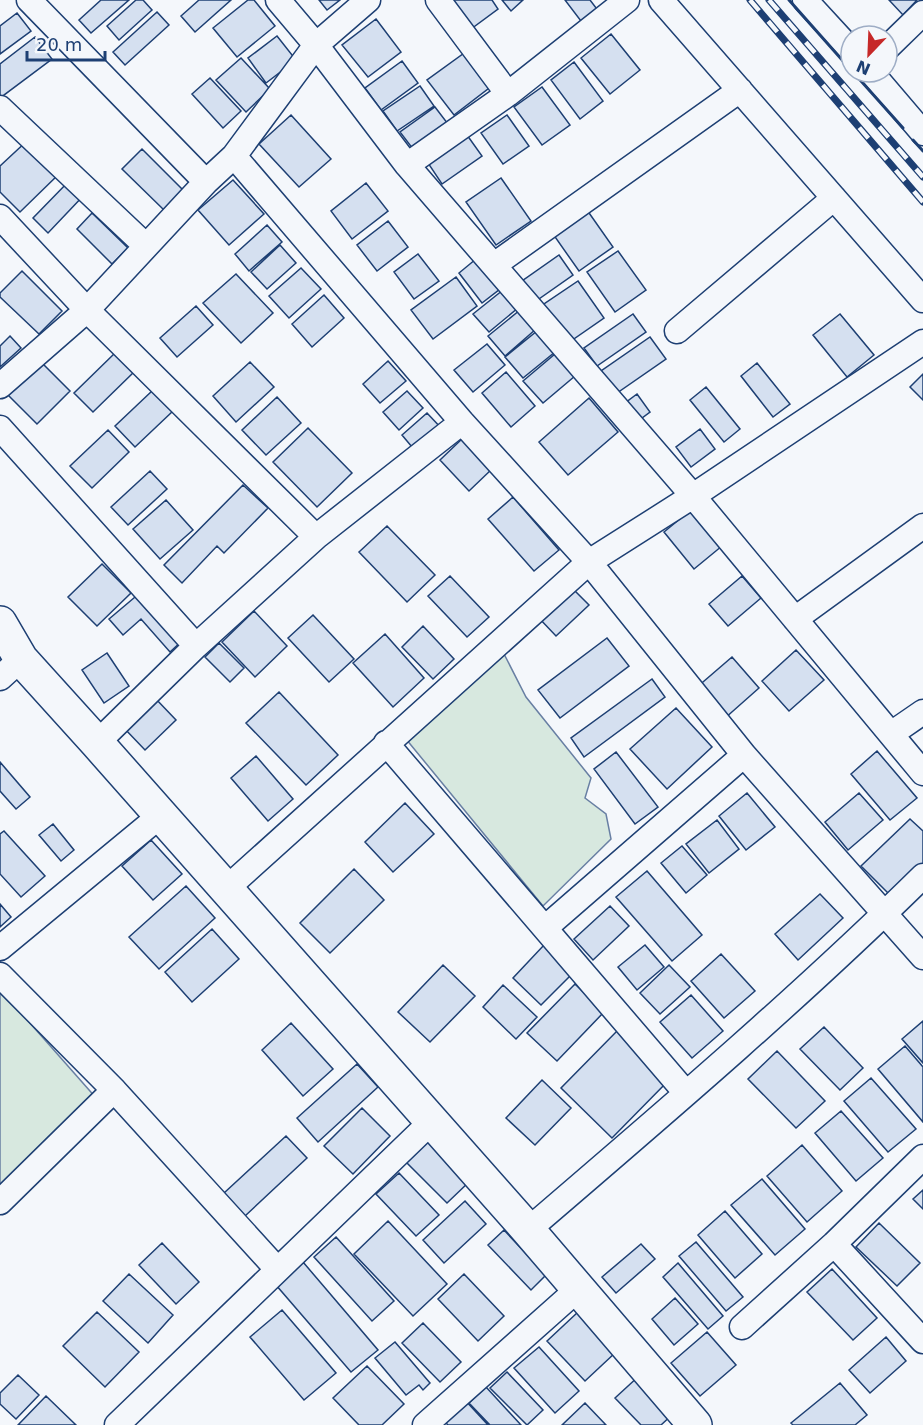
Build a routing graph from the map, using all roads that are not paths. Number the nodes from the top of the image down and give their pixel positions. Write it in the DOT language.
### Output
graph roads {
  1 [pos="29,0"];
  2 [pos="279,0"];
  3 [pos="368,0"];
  4 [pos="438,0"];
  5 [pos="627,0"];
  6 [pos="661,0"];
  7 [pos="805,0"];
  8 [pos="923,13"];
  9 [pos="899,36"];
  10 [pos="839,37"];
  11 [pos="316,45"];
  12 [pos="881,84"];
  13 [pos="740,90"];
  14 [pos="508,94"];
  15 [pos="0,108"];
  16 [pos="923,134"];
  17 [pos="234,156"];
  18 [pos="407,165"];
  19 [pos="206,182"];
  20 [pos="834,198"];
  21 [pos="0,217"];
  22 [pos="146,246"];
  23 [pos="494,265"];
  24 [pos="923,300"];
  25 [pos="87,310"];
  26 [pos="677,331"];
  27 [pos="923,342"];
  28 [pos="0,386"];
  29 [pos="462,422"];
  30 [pos="0,428"];
  31 [pos="693,496"];
  32 [pos="923,526"];
  33 [pos="316,537"];
  34 [pos="589,562"];
  35 [pos="795,618"];
  36 [pos="0,623"];
  37 [pos="196,646"];
  38 [pos="10,669"];
  39 [pos="923,712"];
  40 [pos="891,734"];
  41 [pos="97,743"];
  42 [pos="386,743"];
  43 [pos="744,754"];
  44 [pos="923,773"];
  45 [pos="161,815"];
  46 [pos="923,876"];
  47 [pos="226,889"];
  48 [pos="885,914"];
  49 [pos="545,928"];
  50 [pos="0,948"];
  51 [pos="923,957"];
  52 [pos="0,975"];
  53 [pos="114,1090"];
  54 [pos="686,1093"];
  55 [pos="431,1122"];
  56 [pos="923,1157"];
  57 [pos="0,1202"];
  58 [pos="528,1230"];
  59 [pos="834,1244"];
  60 [pos="277,1269"];
  61 [pos="578,1289"];
  62 [pos="742,1327"];
  63 [pos="923,1341"];
  64 [pos="687,1422"];
  65 [pos="117,1425"];
  66 [pos="425,1425"];
  1 -- 19 [label="street"];
  2 -- 11 [label="street"];
  3 -- 11 [label="street"];
  4 -- 14 [label="street"];
  5 -- 14 [label="street"];
  6 -- 13 [label="street"];
  7 -- 10 [label="street"];
  8 -- 9 [label="street"];
  11 -- 17 [label="street"];
  11 -- 18 [label="street"];
  12 -- 16 [label="street"];
  13 -- 20 [label="street"];
  13 -- 23 [label="street"];
  14 -- 18 [label="street"];
  15 -- 22 [label="street"];
  17 -- 19 [label="street"];
  17 -- 29 [label="street"];
  18 -- 23 [label="street"];
  19 -- 22 [label="street"];
  20 -- 24 [label="street"];
  20 -- 26 [label="street"];
  21 -- 25 [label="street"];
  22 -- 25 [label="street"];
  23 -- 31 [label="street"];
  25 -- 28 [label="street"];
  25 -- 33 [label="street"];
  27 -- 31 [label="street"];
  29 -- 33 [label="street"];
  29 -- 34 [label="street"];
  30 -- 37 [label="street"];
  31 -- 34 [label="street"];
  31 -- 35 [label="street"];
  32 -- 35 [label="street"];
  33 -- 37 [label="street"];
  34 -- 42 [label="street"];
  34 -- 43 [label="street"];
  35 -- 40 [label="street"];
  36 -- 38 [label="street"];
  37 -- 41 [label="street"];
  38 -- 41 [label="street"];
  39 -- 40 [label="street"];
  40 -- 44 [label="street"];
  41 -- 45 [label="street"];
  42 -- 47 [label="street"];
  42 -- 49 [label="street"];
  43 -- 48 [label="street"];
  43 -- 49 [label="street"];
  45 -- 47 [label="street"];
  45 -- 50 [label="street"];
  46 -- 48 [label="street"];
  47 -- 55 [label="street"];
  48 -- 51 [label="street"];
  48 -- 54 [label="street"];
  49 -- 54 [label="street"];
  52 -- 53 [label="street"];
  53 -- 57 [label="street"];
  53 -- 60 [label="street"];
  54 -- 58 [label="street"];
  55 -- 58 [label="street"];
  55 -- 60 [label="street"];
  56 -- 59 [label="street"];
  58 -- 61 [label="street"];
  59 -- 62 [label="street"];
  59 -- 63 [label="street"];
  60 -- 65 [label="street"];
  61 -- 64 [label="street"];
  61 -- 66 [label="street"];
}
